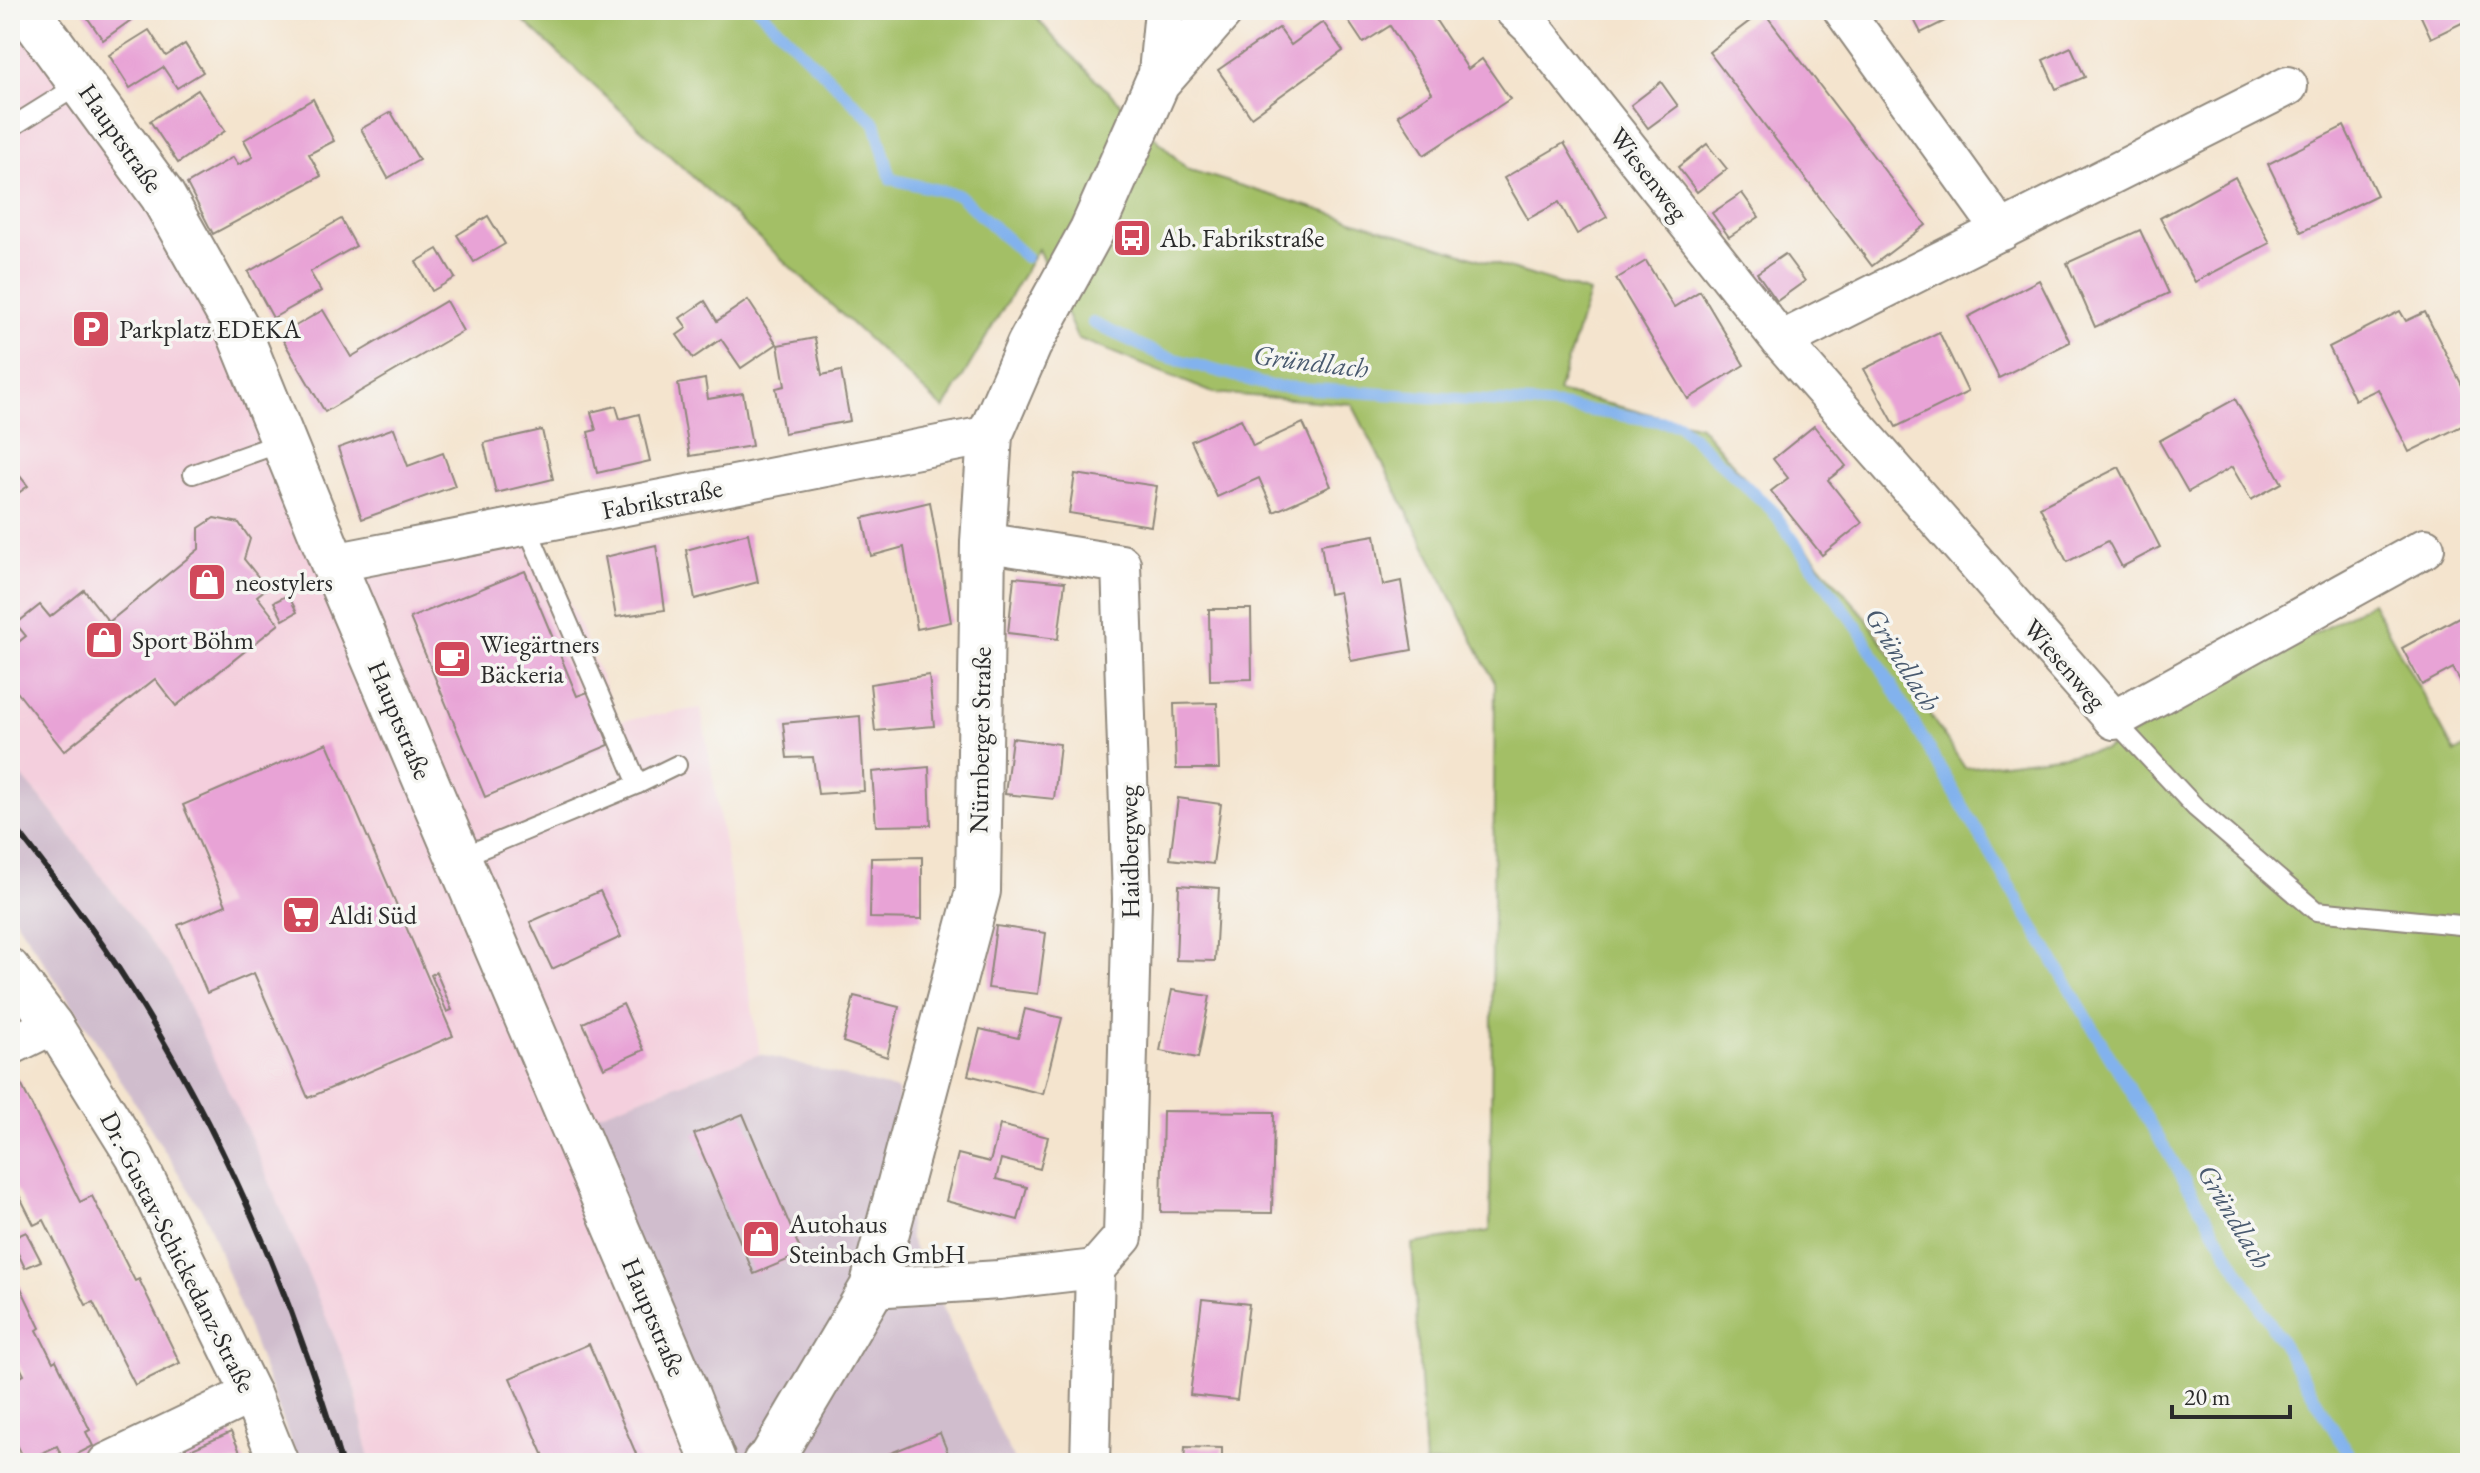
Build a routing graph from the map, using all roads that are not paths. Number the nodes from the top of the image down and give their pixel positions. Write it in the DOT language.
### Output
graph roads {
  1 [pos="27,10"];
  2 [pos="1164,10"];
  3 [pos="1221,10"];
  4 [pos="1514,10"];
  5 [pos="1843,10"];
  6 [pos="82,83"];
  7 [pos="1157,83"];
  8 [pos="2288,86"];
  9 [pos="10,128"];
  10 [pos="2002,231"];
  11 [pos="1781,341"];
  12 [pos="990,435"];
  13 [pos="283,442"];
  14 [pos="193,474"];
  15 [pos="526,525"];
  16 [pos="983,542"];
  17 [pos="2425,548"];
  18 [pos="333,563"];
  19 [pos="2114,720"];
  20 [pos="677,765"];
  21 [pos="638,784"];
  22 [pos="459,858"];
  23 [pos="2470,926"];
  24 [pos="10,968"];
  25 [pos="53,1025"];
  26 [pos="10,1046"];
  27 [pos="1095,1269"];
  28 [pos="872,1288"];
  29 [pos="251,1394"];
  30 [pos="107,1463"];
  31 [pos="279,1463"];
  32 [pos="714,1463"];
  33 [pos="765,1463"];
  34 [pos="1090,1463"];
  1 -- 6 [label="street, Hauptstraße"];
  2 -- 7 [label="street, Nürnberger Straße"];
  3 -- 7 [label="street"];
  4 -- 11 [label="street, Wiesenweg"];
  5 -- 10 [label="street"];
  6 -- 9 [label="lane"];
  6 -- 13 [label="street, Hauptstraße"];
  7 -- 12 [label="street, Nürnberger Straße"];
  8 -- 10 [label="street"];
  10 -- 11 [label="street"];
  11 -- 19 [label="street, Wiesenweg"];
  12 -- 15 [label="street, Fabrikstraße"];
  12 -- 16 [label="street, Nürnberger Straße"];
  13 -- 14 [label="lane"];
  13 -- 18 [label="street, Hauptstraße"];
  15 -- 18 [label="street, Fabrikstraße"];
  15 -- 21 [label="lane"];
  16 -- 27 [label="street, Haidbergweg"];
  16 -- 28 [label="street, Nürnberger Straße"];
  17 -- 19 [label="street, Wiesenweg"];
  18 -- 22 [label="street, Hauptstraße"];
  19 -- 23 [label="lane"];
  20 -- 21 [label="lane"];
  21 -- 22 [label="lane"];
  22 -- 32 [label="street, Hauptstraße"];
  24 -- 25 [label="street, Dr.-Gustav-Schickedanz-Straße"];
  25 -- 26 [label="street"];
  25 -- 29 [label="street, Dr.-Gustav-Schickedanz-Straße"];
  27 -- 28 [label="street"];
  27 -- 34 [label="street"];
  28 -- 33 [label="street, Nürnberger Straße"];
  29 -- 30 [label="street"];
  29 -- 31 [label="street, Dr.-Gustav-Schickedanz-Straße"];
}
